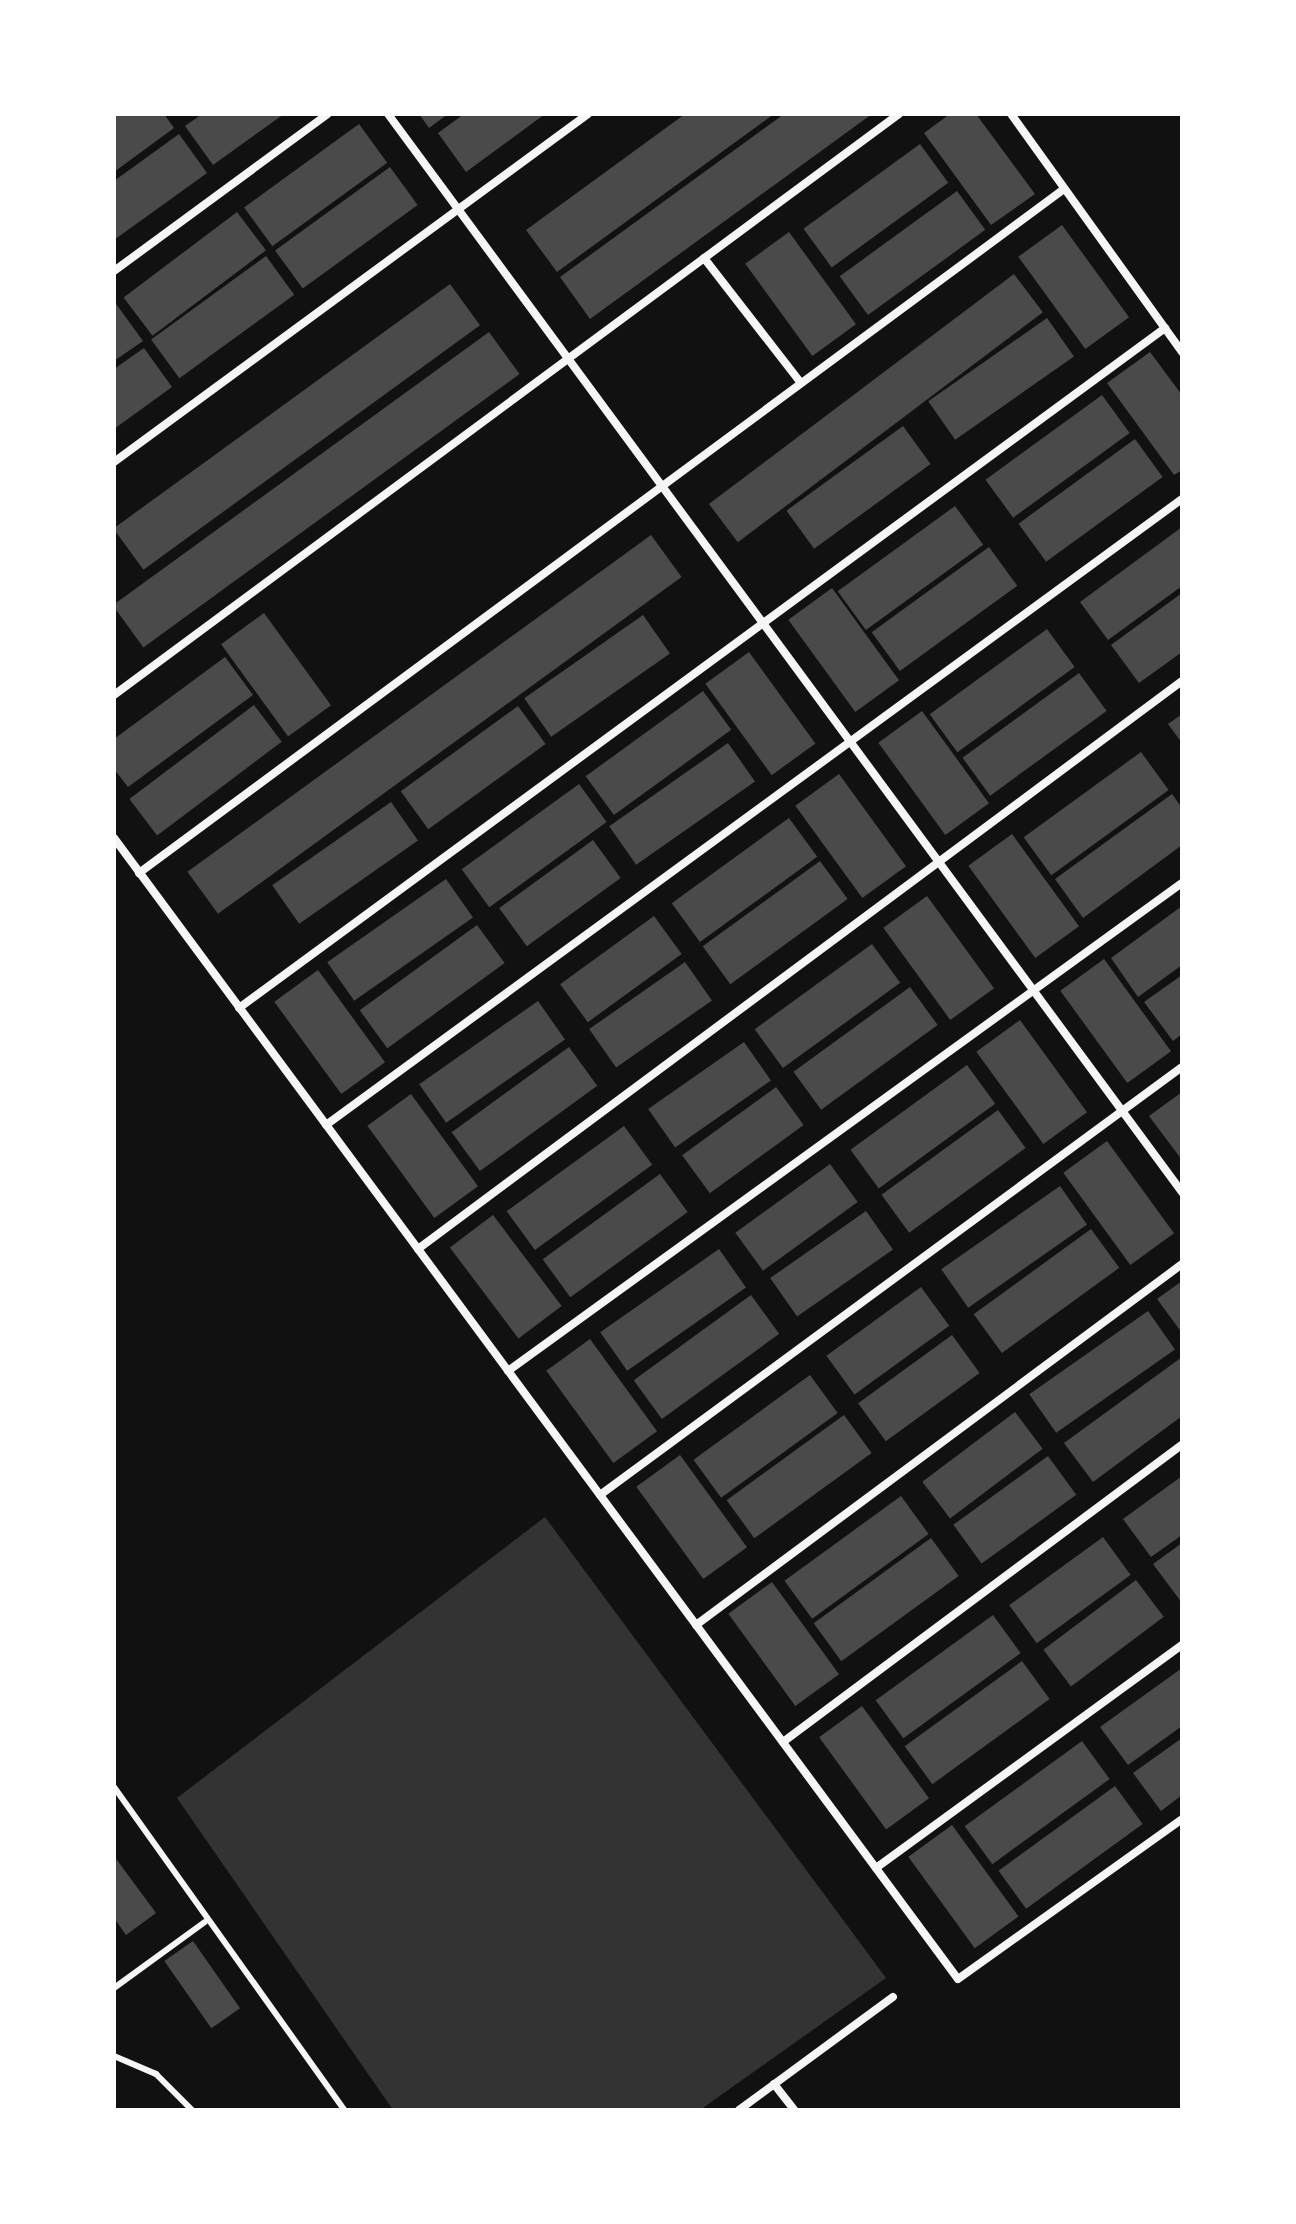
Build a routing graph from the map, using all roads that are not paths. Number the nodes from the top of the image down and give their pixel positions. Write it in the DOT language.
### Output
graph roads {
  1 [pos="328,114"];
  2 [pos="388,114"];
  3 [pos="588,114"];
  4 [pos="899,114"];
  5 [pos="1011,114"];
  6 [pos="1064,189"];
  7 [pos="458,207"];
  8 [pos="704,258"];
  9 [pos="114,271"];
  10 [pos="1165,328"];
  11 [pos="1182,352"];
  12 [pos="569,358"];
  13 [pos="801,383"];
  14 [pos="114,462"];
  15 [pos="663,485"];
  16 [pos="1182,499"];
  17 [pos="764,623"];
  18 [pos="1182,681"];
  19 [pos="114,695"];
  20 [pos="851,741"];
  21 [pos="114,838"];
  22 [pos="939,861"];
  23 [pos="139,873"];
  24 [pos="1182,883"];
  25 [pos="1034,990"];
  26 [pos="239,1008"];
  27 [pos="1182,1067"];
  28 [pos="1122,1111"];
  29 [pos="326,1125"];
  30 [pos="1182,1192"];
  31 [pos="418,1249"];
  32 [pos="1182,1264"];
  33 [pos="508,1371"];
  34 [pos="1182,1445"];
  35 [pos="600,1495"];
  36 [pos="696,1625"];
  37 [pos="1182,1645"];
  38 [pos="783,1742"];
  39 [pos="114,1787"];
  40 [pos="1182,1819"];
  41 [pos="876,1868"];
  42 [pos="205,1922"];
  43 [pos="114,1988"];
  44 [pos="893,1997"];
  45 [pos="114,2056"];
  46 [pos="774,2084"];
  47 [pos="192,2110"];
  48 [pos="344,2110"];
  49 [pos="739,2110"];
  50 [pos="794,2110"];
  1 -- 9 [label="street"];
  2 -- 7 [label="street"];
  3 -- 7 [label="street"];
  4 -- 8 [label="street"];
  5 -- 6 [label="street"];
  6 -- 10 [label="street"];
  6 -- 13 [label="street"];
  7 -- 12 [label="street"];
  7 -- 14 [label="street"];
  8 -- 12 [label="street"];
  8 -- 13 [label="street"];
  10 -- 11 [label="street"];
  10 -- 17 [label="street"];
  12 -- 15 [label="street"];
  12 -- 19 [label="street"];
  13 -- 15 [label="street"];
  15 -- 17 [label="street"];
  15 -- 23 [label="street"];
  16 -- 20 [label="street"];
  17 -- 20 [label="street"];
  17 -- 26 [label="street"];
  18 -- 22 [label="street"];
  20 -- 22 [label="street"];
  20 -- 29 [label="street"];
  21 -- 23 [label="street"];
  22 -- 25 [label="street"];
  22 -- 31 [label="street"];
  23 -- 26 [label="street"];
  24 -- 25 [label="street"];
  25 -- 28 [label="street"];
  25 -- 33 [label="street"];
  26 -- 29 [label="street"];
  27 -- 28 [label="street"];
  28 -- 30 [label="street"];
  28 -- 35 [label="street"];
  29 -- 31 [label="street"];
  31 -- 33 [label="street"];
  32 -- 36 [label="street"];
  33 -- 35 [label="street"];
  34 -- 38 [label="street"];
  35 -- 36 [label="street"];
  36 -- 38 [label="street"];
  37 -- 41 [label="street"];
  38 -- 41 [label="street"];
  39 -- 42 [label="lane"];
  40 -- 41 [label="street"];
  42 -- 43 [label="lane"];
  42 -- 48 [label="lane"];
  44 -- 46 [label="street"];
  45 -- 47 [label="lane"];
  46 -- 49 [label="street"];
  46 -- 50 [label="street"];
}
